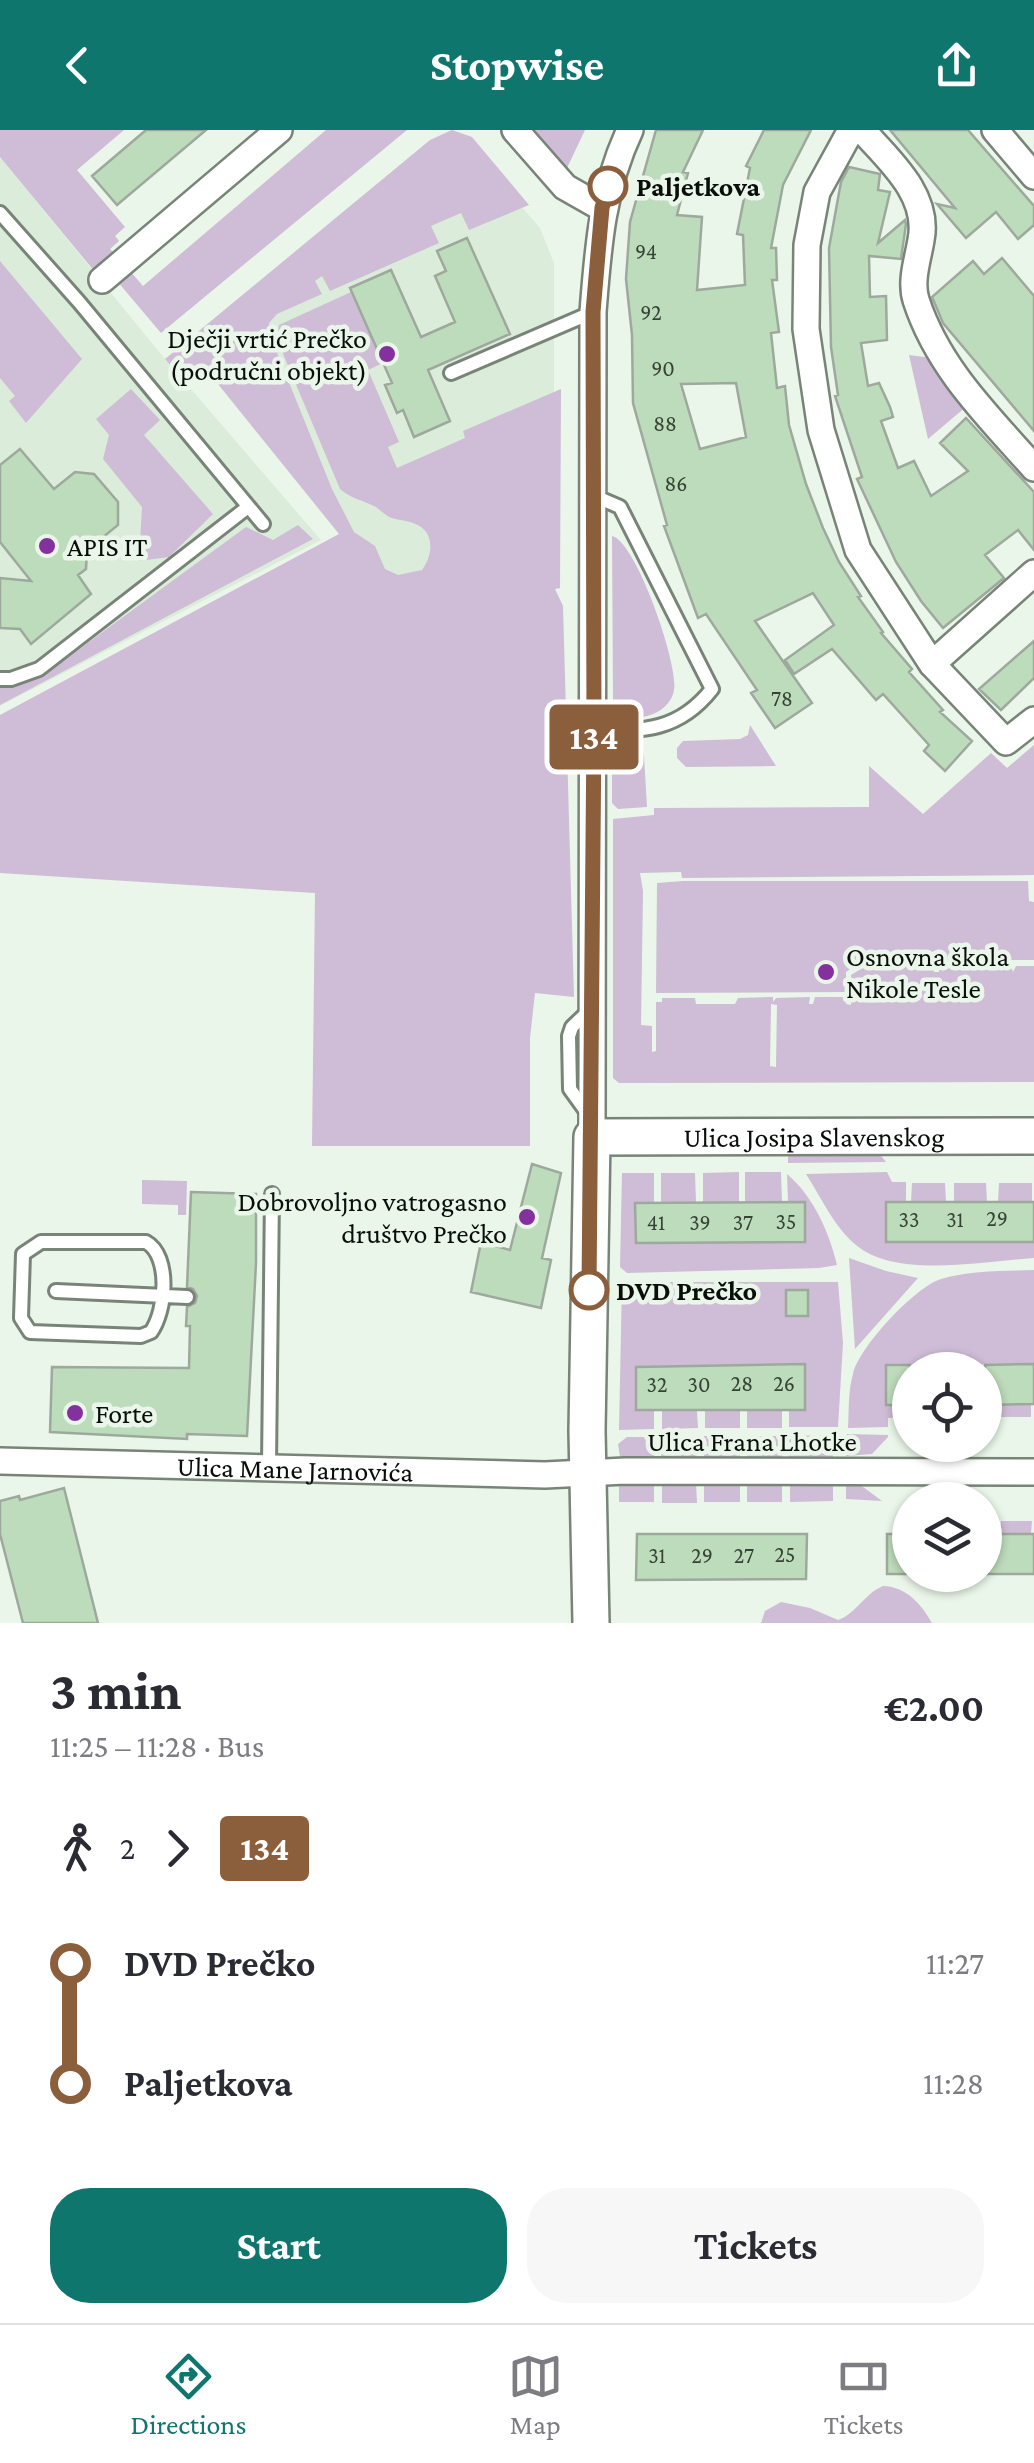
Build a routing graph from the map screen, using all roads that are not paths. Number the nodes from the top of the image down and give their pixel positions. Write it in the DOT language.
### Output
graph roads {
  1 [pos="279,130"];
  2 [pos="516,130"];
  3 [pos="630,130"];
  4 [pos="852,130"];
  5 [pos="862,130"];
  6 [pos="995,130"];
  7 [pos="1034,176"];
  8 [pos="602,208"];
  9 [pos="0,213"];
  10 [pos="102,280"];
  11 [pos="79,302"];
  12 [pos="593,312"];
  13 [pos="451,373"];
  14 [pos="1034,468"];
  15 [pos="592,494"];
  16 [pos="248,507"];
  17 [pos="263,524"];
  18 [pos="1034,572"];
  19 [pos="932,664"];
  20 [pos="0,679"];
  21 [pos="1034,720"];
  22 [pos="594,731"];
  23 [pos="592,1128"];
  24 [pos="1034,1136"];
  25 [pos="272,1194"];
  26 [pos="56,1291"];
  27 [pos="162,1295"];
  28 [pos="187,1296"];
  29 [pos="254,1300"];
  30 [pos="270,1300"];
  31 [pos="0,1461"];
  32 [pos="269,1466"];
  33 [pos="590,1472"];
  34 [pos="1034,1472"];
  35 [pos="592,1623"];
  1 -- 10 [label="street"];
  2 -- 8 [label="street"];
  3 -- 8 [label="street"];
  4 -- 19 [label="street"];
  5 -- 14 [label="street"];
  6 -- 7 [label="street"];
  8 -- 12 [label="street"];
  9 -- 11 [label="lane"];
  10 -- 11 [label="lane"];
  11 -- 16 [label="lane"];
  12 -- 13 [label="lane"];
  12 -- 15 [label="street"];
  15 -- 22 [label="street"];
  15 -- 22 [label="lane"];
  16 -- 17 [label="lane"];
  16 -- 20 [label="lane"];
  18 -- 19 [label="street"];
  19 -- 21 [label="street"];
  22 -- 23 [label="street"];
  23 -- 24 [label="street, Ulica Josipa Slavenskog"];
  23 -- 33 [label="street"];
  25 -- 30 [label="lane"];
  26 -- 27 [label="lane"];
  27 -- 27 [label="lane"];
  27 -- 28 [label="lane"];
  29 -- 30 [label="lane"];
  30 -- 32 [label="lane"];
  31 -- 32 [label="street, Ulica Mane Jarnovića"];
  32 -- 33 [label="street, Ulica Mane Jarnovića"];
  33 -- 34 [label="street, Ulica Frana Lhotke"];
  33 -- 35 [label="street"];
}
